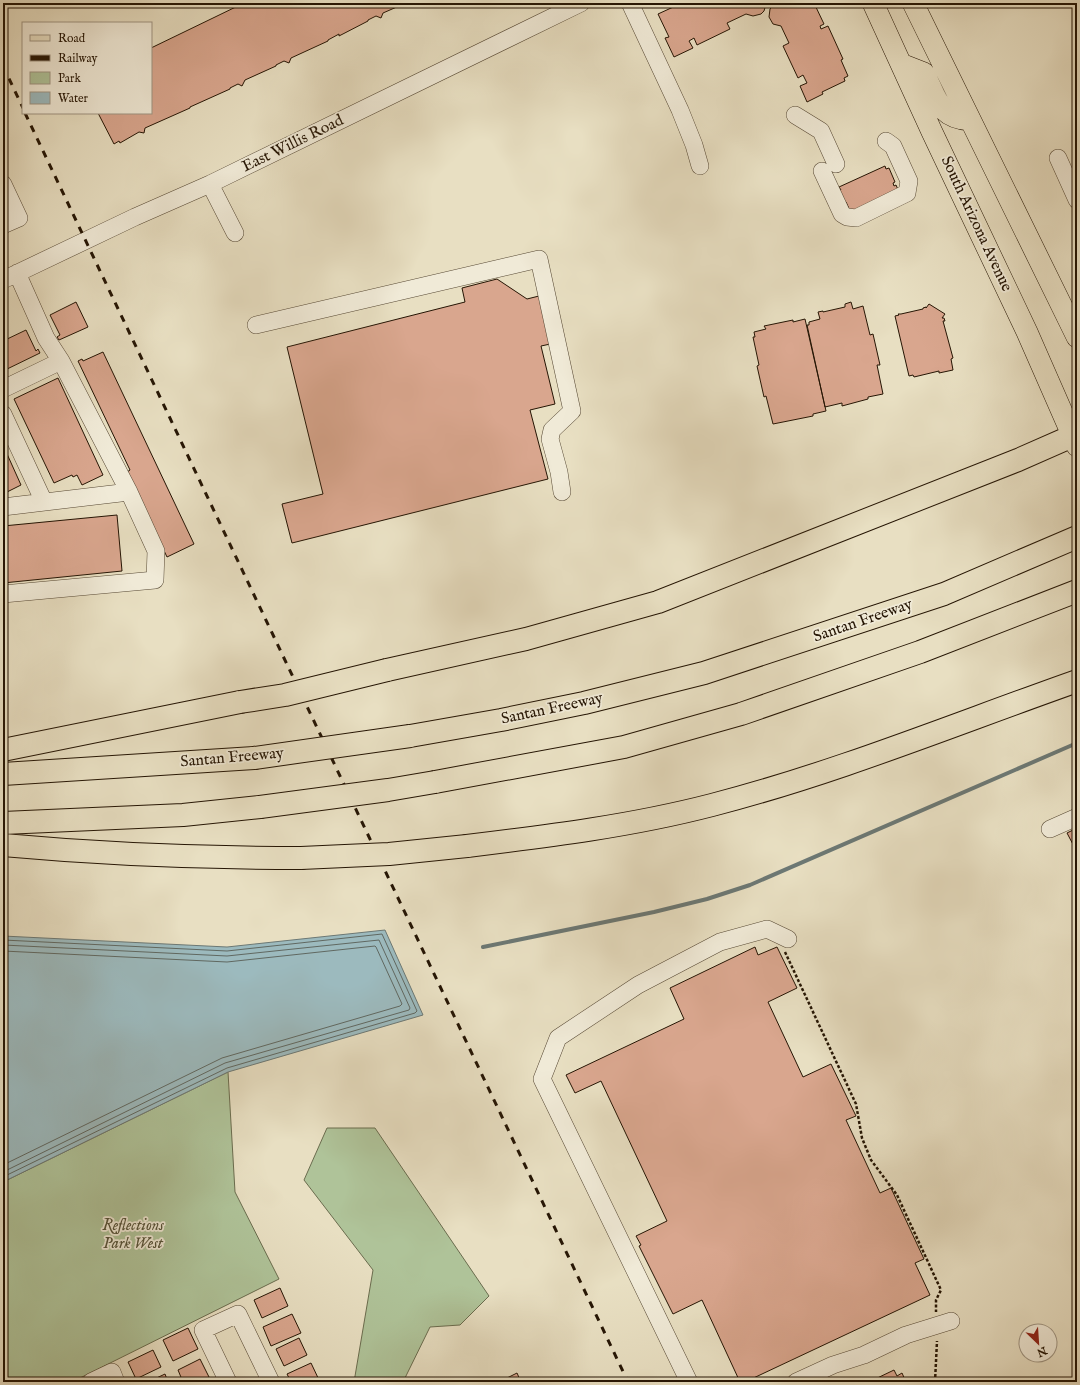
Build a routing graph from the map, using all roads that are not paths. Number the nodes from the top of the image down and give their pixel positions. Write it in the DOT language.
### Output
graph roads {
  1 [pos="581,3"];
  2 [pos="630,3"];
  3 [pos="873,3"];
  4 [pos="913,3"];
  5 [pos="901,64"];
  6 [pos="795,115"];
  7 [pos="970,120"];
  8 [pos="886,141"];
  9 [pos="1058,158"];
  10 [pos="700,166"];
  11 [pos="3,184"];
  12 [pos="210,184"];
  13 [pos="1077,200"];
  14 [pos="3,225"];
  15 [pos="235,233"];
  16 [pos="10,277"];
  17 [pos="256,325"];
  18 [pos="1077,337"];
  19 [pos="61,362"];
  20 [pos="3,389"];
  21 [pos="3,414"];
  22 [pos="1076,439"];
  23 [pos="128,492"];
  24 [pos="562,492"];
  25 [pos="44,502"];
  26 [pos="3,507"];
  27 [pos="1077,537"];
  28 [pos="1077,592"];
  29 [pos="3,594"];
  30 [pos="1077,681"];
  31 [pos="3,750"];
  32 [pos="3,774"];
  33 [pos="1077,817"];
  34 [pos="3,824"];
  35 [pos="1050,829"];
  36 [pos="3,845"];
  37 [pos="788,938"];
  38 [pos="944,1323"];
  39 [pos="91,1382"];
  40 [pos="116,1382"];
  41 [pos="228,1382"];
  42 [pos="271,1382"];
  43 [pos="688,1382"];
  44 [pos="796,1382"];
  1 -- 12 [label="street, East Willis Road"];
  2 -- 10 [label="street"];
  3 -- 5 [label="main road, South Arizona Avenue"];
  4 -- 7 [label="main road"];
  5 -- 7 [label="main road"];
  5 -- 22 [label="main road, South Arizona Avenue"];
  6 -- 8 [label="street"];
  7 -- 18 [label="main road"];
  9 -- 13 [label="street"];
  11 -- 14 [label="street"];
  12 -- 15 [label="street"];
  12 -- 16 [label="street, East Willis Road"];
  16 -- 19 [label="street"];
  17 -- 24 [label="street"];
  19 -- 20 [label="street"];
  19 -- 23 [label="street"];
  21 -- 25 [label="street"];
  22 -- 31 [label="highway, bridge"];
  23 -- 25 [label="street"];
  23 -- 29 [label="street"];
  25 -- 26 [label="street"];
  27 -- 32 [label="highway, Santan Freeway, bridge"];
  28 -- 34 [label="highway, bridge"];
  30 -- 36 [label="highway, bridge"];
  33 -- 35 [label="street"];
  37 -- 43 [label="street"];
  38 -- 44 [label="street"];
  39 -- 40 [label="street"];
  41 -- 42 [label="street"];
}
